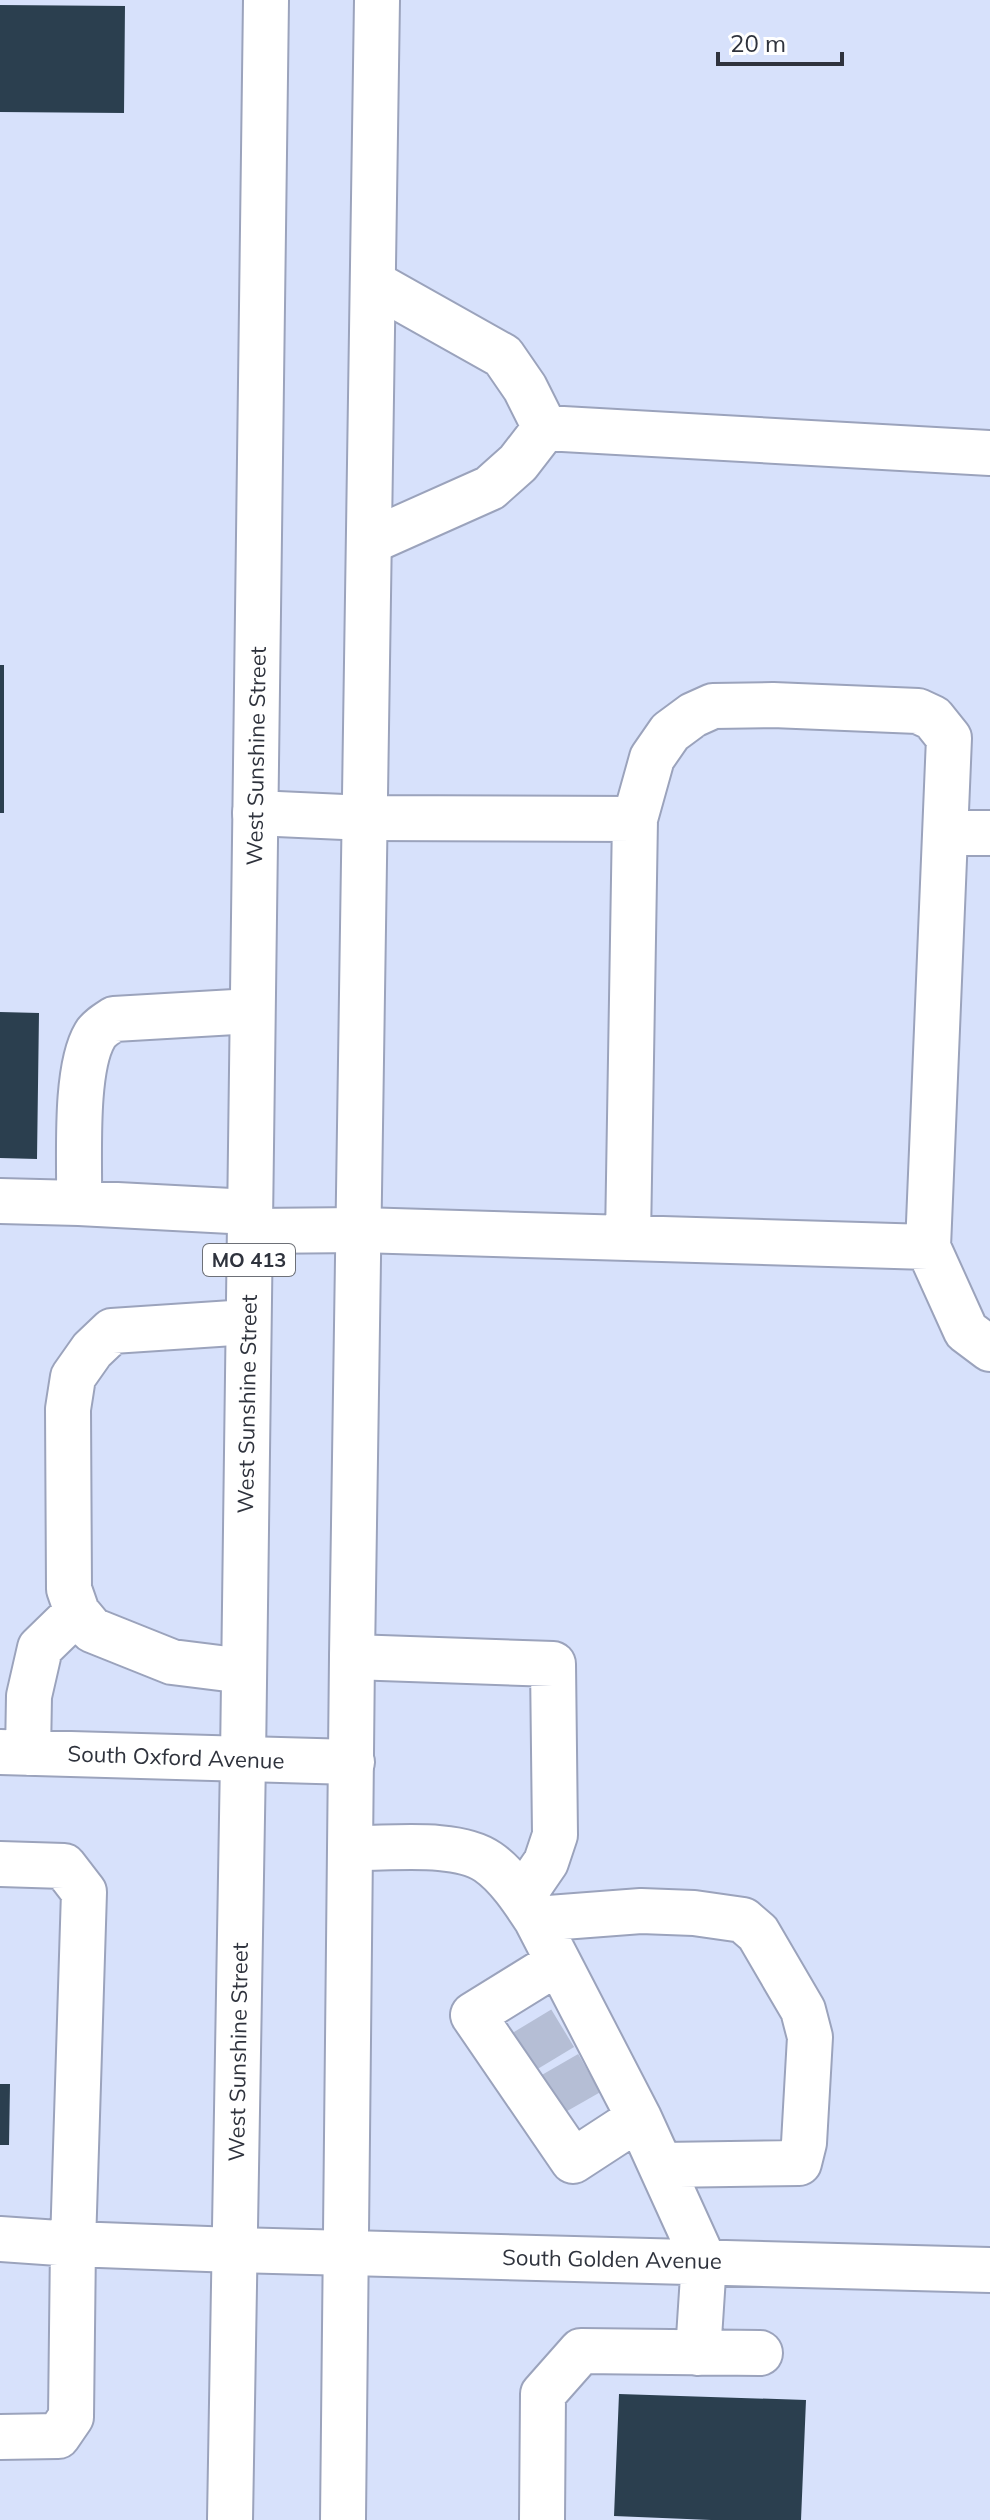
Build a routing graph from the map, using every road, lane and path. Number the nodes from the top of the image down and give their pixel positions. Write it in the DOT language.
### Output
graph roads {
  1 [pos="266,0"];
  2 [pos="377,0"];
  3 [pos="373,283"];
  4 [pos="545,428"];
  5 [pos="990,453"];
  6 [pos="369,542"];
  7 [pos="255,813"];
  8 [pos="366,818"];
  9 [pos="635,819"];
  10 [pos="946,833"];
  11 [pos="990,833"];
  12 [pos="252,1011"];
  13 [pos="0,1201"];
  14 [pos="79,1203"];
  15 [pos="250,1221"];
  16 [pos="360,1230"];
  17 [pos="628,1238"];
  18 [pos="928,1247"];
  19 [pos="248,1322"];
  20 [pos="990,1349"];
  21 [pos="77,1612"];
  22 [pos="352,1657"];
  23 [pos="244,1671"];
  24 [pos="14,1753"];
  25 [pos="243,1759"];
  26 [pos="352,1762"];
  27 [pos="352,1848"];
  28 [pos="0,1864"];
  29 [pos="529,1908"];
  30 [pos="557,1963"];
  31 [pos="639,2118"];
  32 [pos="662,2165"];
  33 [pos="0,2239"];
  34 [pos="73,2244"];
  35 [pos="234,2250"];
  36 [pos="347,2253"];
  37 [pos="704,2261"];
  38 [pos="990,2270"];
  39 [pos="698,2353"];
  40 [pos="760,2353"];
  41 [pos="0,2437"];
  42 [pos="230,2520"];
  43 [pos="343,2520"];
  44 [pos="542,2520"];
  1 -- 7 [label="main road, West Sunshine Street / MO 413"];
  2 -- 3 [label="main road"];
  3 -- 4 [label="main road"];
  3 -- 6 [label="main road"];
  4 -- 5 [label="main road"];
  4 -- 6 [label="main road"];
  6 -- 8 [label="main road"];
  7 -- 8 [label="main road"];
  7 -- 12 [label="main road, West Sunshine Street / MO 413"];
  8 -- 9 [label="main road"];
  8 -- 16 [label="main road"];
  9 -- 10 [label="main road"];
  9 -- 17 [label="main road"];
  10 -- 11 [label="main road"];
  10 -- 18 [label="main road"];
  12 -- 14 [label="main road"];
  12 -- 15 [label="main road, West Sunshine Street / MO 413"];
  13 -- 14 [label="main road"];
  14 -- 15 [label="main road"];
  15 -- 16 [label="main road"];
  15 -- 19 [label="main road, West Sunshine Street / MO 413"];
  16 -- 17 [label="main road"];
  16 -- 22 [label="main road"];
  17 -- 18 [label="main road"];
  18 -- 20 [label="main road"];
  19 -- 21 [label="main road"];
  19 -- 23 [label="main road, West Sunshine Street / MO 413"];
  21 -- 23 [label="main road"];
  21 -- 24 [label="main road"];
  22 -- 26 [label="main road"];
  22 -- 29 [label="main road"];
  23 -- 25 [label="main road, West Sunshine Street / MO 413"];
  24 -- 25 [label="main road, South Oxford Avenue"];
  25 -- 26 [label="main road, South Oxford Avenue"];
  25 -- 35 [label="main road, West Sunshine Street / MO 413"];
  26 -- 27 [label="main road"];
  27 -- 29 [label="main road"];
  27 -- 36 [label="main road"];
  28 -- 34 [label="main road"];
  29 -- 30 [label="main road"];
  29 -- 32 [label="main road"];
  30 -- 31 [label="main road"];
  30 -- 31 [label="main road"];
  31 -- 32 [label="main road"];
  32 -- 37 [label="main road"];
  33 -- 34 [label="main road, South Golden Avenue"];
  34 -- 35 [label="main road, South Golden Avenue"];
  34 -- 41 [label="main road"];
  35 -- 36 [label="main road, South Golden Avenue"];
  35 -- 42 [label="main road, West Sunshine Street / MO 413"];
  36 -- 37 [label="main road, South Golden Avenue"];
  36 -- 43 [label="main road"];
  37 -- 38 [label="main road, South Golden Avenue"];
  37 -- 39 [label="main road"];
  39 -- 40 [label="main road"];
  39 -- 44 [label="main road"];
}
